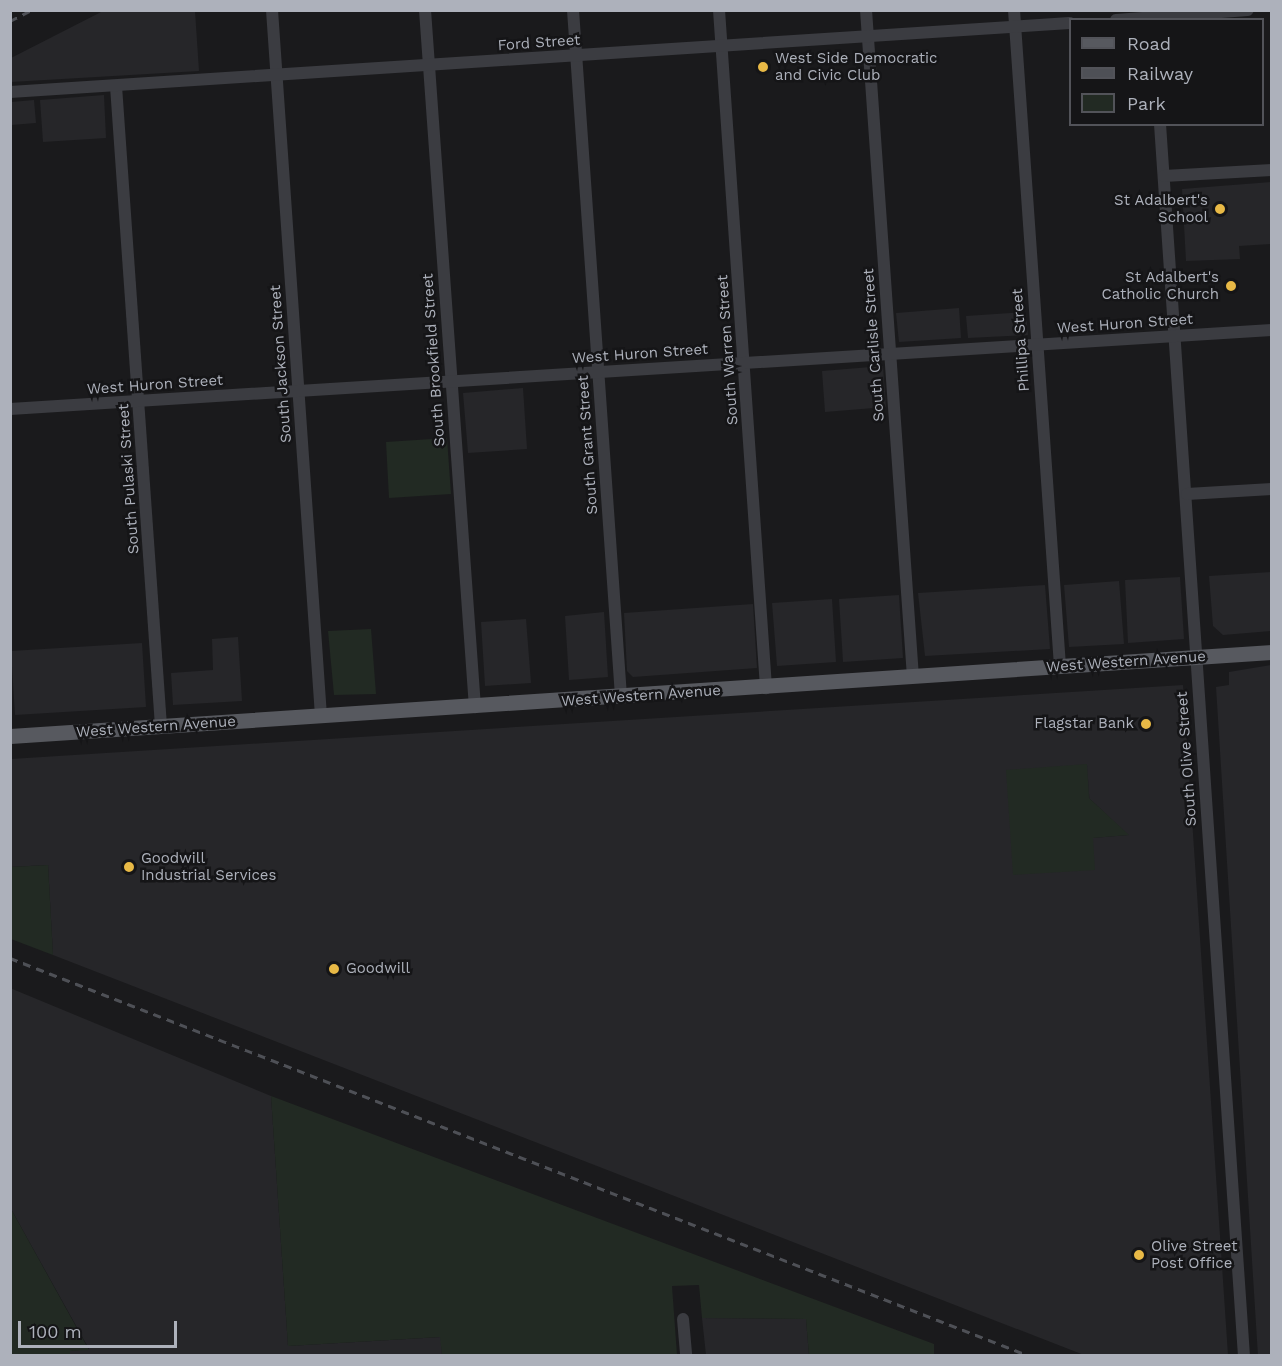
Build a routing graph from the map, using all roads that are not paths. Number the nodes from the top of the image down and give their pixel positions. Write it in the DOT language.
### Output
graph roads {
  1 [pos="272,10"];
  2 [pos="425,10"];
  3 [pos="573,10"];
  4 [pos="719,10"];
  5 [pos="866,10"];
  6 [pos="1014,10"];
  7 [pos="1248,10"];
  8 [pos="1153,16"];
  9 [pos="1134,18"];
  10 [pos="1069,23"];
  11 [pos="1015,27"];
  12 [pos="868,36"];
  13 [pos="721,45"];
  14 [pos="576,56"];
  15 [pos="429,66"];
  16 [pos="276,76"];
  17 [pos="116,86"];
  18 [pos="10,92"];
  19 [pos="1160,126"];
  20 [pos="1272,170"];
  21 [pos="1164,176"];
  22 [pos="1272,330"];
  23 [pos="1176,336"];
  24 [pos="1036,345"];
  25 [pos="890,353"];
  26 [pos="744,362"];
  27 [pos="598,372"];
  28 [pos="451,381"];
  29 [pos="298,391"];
  30 [pos="138,401"];
  31 [pos="10,409"];
  32 [pos="1272,489"];
  33 [pos="1187,494"];
  34 [pos="1272,652"];
  35 [pos="1197,657"];
  36 [pos="1060,667"];
  37 [pos="913,677"];
  38 [pos="766,688"];
  39 [pos="621,697"];
  40 [pos="475,706"];
  41 [pos="321,716"];
  42 [pos="161,727"];
  43 [pos="10,736"];
  44 [pos="683,1318"];
  45 [pos="686,1356"];
  46 [pos="1244,1356"];
  1 -- 16 [label="street, South Jackson Street"];
  2 -- 15 [label="street, South Brookfield Street"];
  3 -- 14 [label="street, South Grant Street"];
  4 -- 13 [label="street, South Warren Street"];
  5 -- 12 [label="street, South Carlisle Street"];
  6 -- 11 [label="street, Phillipa Street"];
  7 -- 8 [label="street"];
  8 -- 9 [label="street"];
  10 -- 11 [label="street, Ford Street"];
  11 -- 12 [label="street, Ford Street"];
  11 -- 24 [label="street, Phillipa Street"];
  12 -- 13 [label="street, Ford Street"];
  12 -- 25 [label="street, South Carlisle Street"];
  13 -- 14 [label="street, Ford Street"];
  13 -- 26 [label="street, South Warren Street"];
  14 -- 15 [label="street, Ford Street"];
  14 -- 27 [label="street, South Grant Street"];
  15 -- 16 [label="street, Ford Street"];
  15 -- 28 [label="street, South Brookfield Street"];
  16 -- 17 [label="street, Ford Street"];
  16 -- 29 [label="street, South Jackson Street"];
  17 -- 18 [label="street, Ford Street"];
  17 -- 30 [label="street, South Pulaski Street"];
  19 -- 21 [label="street, South Olive Street"];
  20 -- 21 [label="street"];
  21 -- 23 [label="street, South Olive Street"];
  22 -- 23 [label="street, West Huron Street"];
  23 -- 24 [label="street, West Huron Street"];
  23 -- 33 [label="street, South Olive Street"];
  24 -- 25 [label="street, West Huron Street"];
  24 -- 36 [label="street, Phillipa Street"];
  25 -- 26 [label="street, West Huron Street"];
  25 -- 37 [label="street, South Carlisle Street"];
  26 -- 27 [label="street, West Huron Street"];
  26 -- 38 [label="street, South Warren Street"];
  27 -- 28 [label="street, West Huron Street"];
  27 -- 39 [label="street, South Grant Street"];
  28 -- 29 [label="street, West Huron Street"];
  28 -- 40 [label="street, South Brookfield Street"];
  29 -- 30 [label="street, West Huron Street"];
  29 -- 41 [label="street, South Jackson Street"];
  30 -- 31 [label="street, West Huron Street"];
  30 -- 42 [label="street, South Pulaski Street"];
  32 -- 33 [label="street"];
  33 -- 35 [label="street, South Olive Street"];
  34 -- 35 [label="main road, West Western Avenue"];
  35 -- 36 [label="main road, West Western Avenue"];
  35 -- 46 [label="street, South Olive Street"];
  36 -- 37 [label="main road, West Western Avenue"];
  37 -- 38 [label="main road, West Western Avenue"];
  38 -- 39 [label="main road, West Western Avenue"];
  39 -- 40 [label="main road, West Western Avenue"];
  40 -- 41 [label="main road, West Western Avenue"];
  41 -- 42 [label="main road, West Western Avenue"];
  42 -- 43 [label="main road, West Western Avenue"];
  44 -- 45 [label="street"];
}
